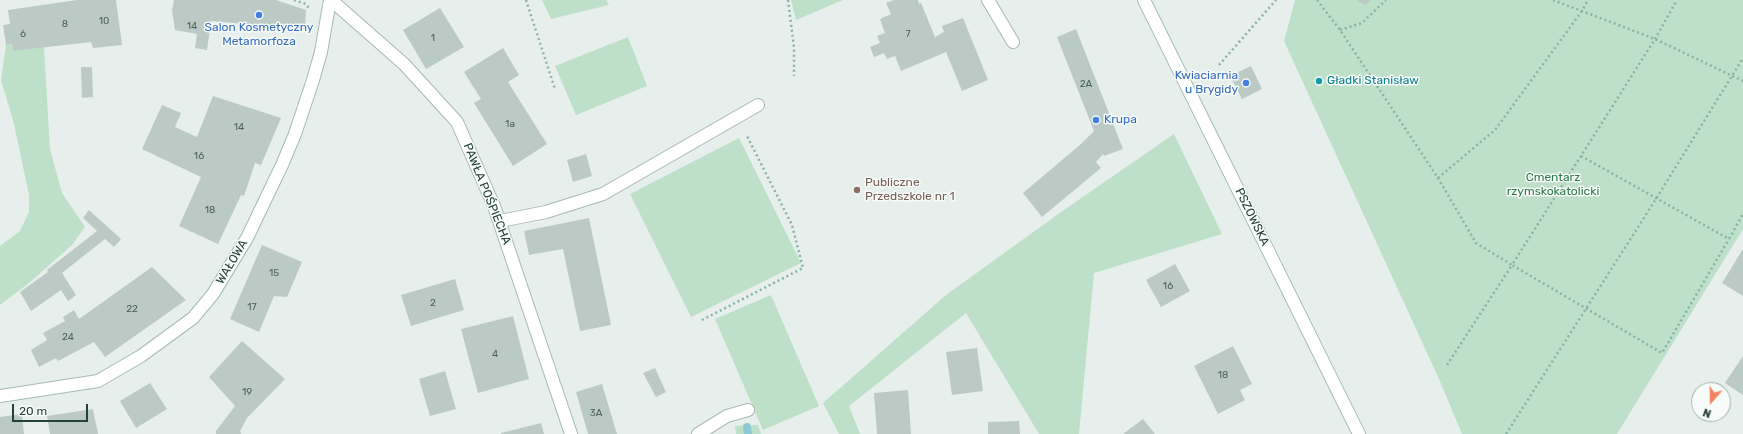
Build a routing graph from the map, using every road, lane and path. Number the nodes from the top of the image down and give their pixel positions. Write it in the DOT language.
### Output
graph roads {
  1 [pos="330,0"];
  2 [pos="526,0"];
  3 [pos="788,0"];
  4 [pos="988,0"];
  5 [pos="1144,0"];
  6 [pos="1276,0"];
  7 [pos="1317,0"];
  8 [pos="1386,0"];
  9 [pos="1553,0"];
  10 [pos="1588,0"];
  11 [pos="1677,0"];
  12 [pos="1582,11"];
  13 [pos="1340,30"];
  14 [pos="1655,39"];
  15 [pos="1013,42"];
  16 [pos="1743,58"];
  17 [pos="1220,65"];
  18 [pos="794,76"];
  19 [pos="1733,76"];
  20 [pos="1743,81"];
  21 [pos="555,89"];
  22 [pos="758,105"];
  23 [pos="738,117"];
  24 [pos="1581,156"];
  25 [pos="1438,178"];
  26 [pos="1656,199"];
  27 [pos="1743,214"];
  28 [pos="500,221"];
  29 [pos="1729,239"];
  30 [pos="1512,265"];
  31 [pos="1587,309"];
  32 [pos="702,320"];
  33 [pos="1447,365"];
  34 [pos="0,396"];
  35 [pos="748,410"];
  36 [pos="571,434"];
  37 [pos="698,434"];
  38 [pos="1359,434"];
  39 [pos="1506,434"];
  1 -- 28 [label="street, PAWŁA POŚPIECHA"];
  1 -- 34 [label="street, WAŁOWA"];
  2 -- 21 [label="path"];
  3 -- 18 [label="path"];
  4 -- 15 [label="street"];
  5 -- 38 [label="street, PSZOWSKA"];
  6 -- 17 [label="path"];
  7 -- 13 [label="path"];
  8 -- 13 [label="path"];
  9 -- 12 [label="path"];
  10 -- 12 [label="path"];
  11 -- 14 [label="path"];
  12 -- 14 [label="path"];
  12 -- 25 [label="path"];
  13 -- 25 [label="path"];
  14 -- 19 [label="path"];
  14 -- 24 [label="path"];
  16 -- 19 [label="path"];
  19 -- 20 [label="path"];
  19 -- 26 [label="path"];
  22 -- 23 [label="street"];
  23 -- 28 [label="street"];
  23 -- 32 [label="path"];
  24 -- 26 [label="path"];
  24 -- 30 [label="path"];
  25 -- 30 [label="path"];
  26 -- 29 [label="path"];
  26 -- 31 [label="path"];
  27 -- 29 [label="path"];
  28 -- 36 [label="street, PAWŁA POŚPIECHA"];
  29 -- 31 [label="path"];
  30 -- 31 [label="path"];
  30 -- 33 [label="path"];
  31 -- 39 [label="path"];
  35 -- 37 [label="street"];
}
